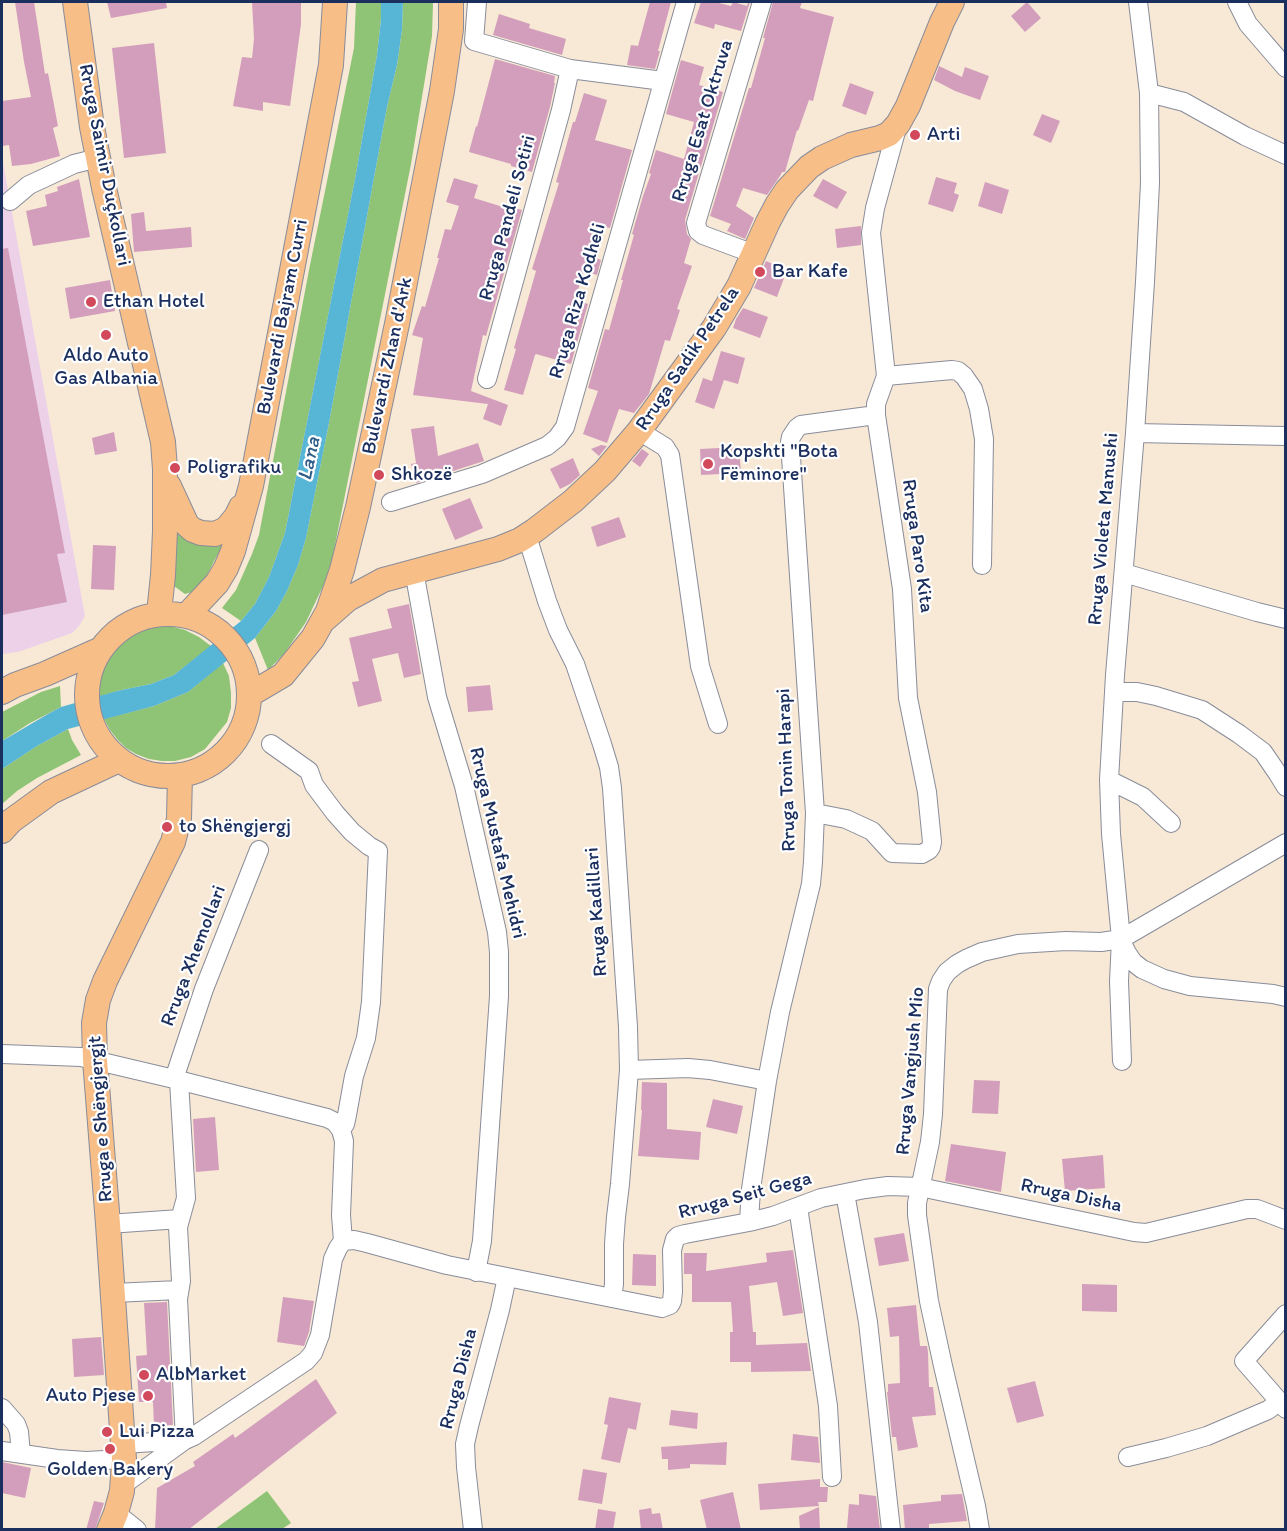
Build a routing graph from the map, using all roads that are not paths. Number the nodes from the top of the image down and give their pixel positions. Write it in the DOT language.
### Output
graph roads {
  1 [pos="75,2"];
  2 [pos="335,2"];
  3 [pos="451,2"];
  4 [pos="477,2"];
  5 [pos="686,2"];
  6 [pos="762,2"];
  7 [pos="952,2"];
  8 [pos="1138,2"];
  9 [pos="1237,2"];
  10 [pos="1286,68"];
  11 [pos="570,69"];
  12 [pos="663,81"];
  13 [pos="1149,93"];
  14 [pos="898,124"];
  15 [pos="1286,155"];
  16 [pos="98,158"];
  17 [pos="9,201"];
  18 [pos="754,254"];
  19 [pos="886,376"];
  20 [pos="487,379"];
  21 [pos="876,415"];
  22 [pos="639,431"];
  23 [pos="1135,433"];
  24 [pos="1286,436"];
  25 [pos="165,475"];
  26 [pos="250,486"];
  27 [pos="391,502"];
  28 [pos="351,536"];
  29 [pos="527,536"];
  30 [pos="982,565"];
  31 [pos="414,571"];
  32 [pos="1124,573"];
  33 [pos="383,580"];
  34 [pos="159,613"];
  35 [pos="197,619"];
  36 [pos="1286,619"];
  37 [pos="324,620"];
  38 [pos="99,650"];
  39 [pos="6,687"];
  40 [pos="1114,692"];
  41 [pos="249,695"];
  42 [pos="718,724"];
  43 [pos="271,744"];
  44 [pos="119,760"];
  45 [pos="180,775"];
  46 [pos="1109,780"];
  47 [pos="1286,787"];
  48 [pos="814,813"];
  49 [pos="1171,823"];
  50 [pos="2,831"];
  51 [pos="1286,843"];
  52 [pos="259,850"];
  53 [pos="1120,939"];
  54 [pos="1286,997"];
  55 [pos="2,1054"];
  56 [pos="95,1060"];
  57 [pos="1122,1061"];
  58 [pos="629,1070"];
  59 [pos="176,1080"];
  60 [pos="767,1081"];
  61 [pos="341,1130"];
  62 [pos="920,1187"];
  63 [pos="845,1193"];
  64 [pos="798,1207"];
  65 [pos="180,1220"];
  66 [pos="1286,1220"];
  67 [pos="749,1222"];
  68 [pos="108,1224"];
  69 [pos="343,1241"];
  70 [pos="476,1272"];
  71 [pos="507,1277"];
  72 [pos="179,1290"];
  73 [pos="113,1293"];
  74 [pos="612,1298"];
  75 [pos="1284,1320"];
  76 [pos="1282,1405"];
  77 [pos="2,1408"];
  78 [pos="185,1440"];
  79 [pos="2,1451"];
  80 [pos="124,1452"];
  81 [pos="21,1454"];
  82 [pos="1128,1457"];
  83 [pos="832,1477"];
  84 [pos="123,1485"];
  85 [pos="113,1521"];
  86 [pos="137,1530"];
  87 [pos="473,1530"];
  88 [pos="891,1530"];
  89 [pos="980,1530"];
  1 -- 16 [label="main road, Rruga Saimir Duçkollari"];
  2 -- 26 [label="main road, Bulevardi Bajram Curri"];
  3 -- 28 [label="main road, Bulevardi Zhan d'Ark"];
  4 -- 11 [label="street"];
  5 -- 12 [label="street, Rruga Riza Kodheli"];
  6 -- 18 [label="street, Rruga Esat Oktruva"];
  7 -- 14 [label="main road"];
  8 -- 13 [label="street, Rruga Violeta Manushi"];
  9 -- 10 [label="street"];
  11 -- 12 [label="street"];
  11 -- 20 [label="street, Rruga Pandeli Sotiri"];
  12 -- 27 [label="street, Rruga Riza Kodheli"];
  13 -- 15 [label="street"];
  13 -- 23 [label="street, Rruga Violeta Manushi"];
  14 -- 18 [label="main road, Rruga Sadik Petrela"];
  14 -- 19 [label="street, Rruga Paro Kita"];
  16 -- 17 [label="street"];
  16 -- 25 [label="main road, Rruga Saimir Duçkollari"];
  18 -- 22 [label="main road, Rruga Sadik Petrela"];
  19 -- 21 [label="street, Rruga Paro Kita"];
  19 -- 30 [label="street"];
  21 -- 48 [label="street, Rruga Tonin Harapi"];
  21 -- 48 [label="street, Rruga Paro Kita"];
  22 -- 29 [label="main road, Rruga Sadik Petrela"];
  22 -- 42 [label="street"];
  23 -- 24 [label="street"];
  23 -- 32 [label="street, Rruga Violeta Manushi"];
  25 -- 26 [label="main road"];
  25 -- 34 [label="main road, Rruga Saimir Duçkollari"];
  26 -- 35 [label="main road, Bulevardi Bajram Curri"];
  28 -- 33 [label="main road"];
  28 -- 37 [label="main road, Bulevardi Zhan d'Ark"];
  29 -- 31 [label="main road, Rruga Sadik Petrela"];
  29 -- 58 [label="street, Rruga Kadillari"];
  31 -- 33 [label="main road, Rruga Sadik Petrela"];
  31 -- 70 [label="street, Rruga Mustafa Mehidri"];
  32 -- 36 [label="street"];
  32 -- 40 [label="street, Rruga Violeta Manushi"];
  33 -- 37 [label="main road, Rruga Sadik Petrela"];
  34 -- 35 [label="main road"];
  34 -- 38 [label="main road"];
  35 -- 41 [label="main road"];
  37 -- 41 [label="main road, Bulevardi Zhan d'Ark"];
  38 -- 39 [label="main road"];
  38 -- 44 [label="main road"];
  40 -- 46 [label="street, Rruga Violeta Manushi"];
  40 -- 47 [label="street"];
  41 -- 45 [label="main road"];
  43 -- 61 [label="street"];
  44 -- 45 [label="main road"];
  44 -- 50 [label="main road"];
  45 -- 56 [label="main road, Rruga e Shëngjergjt"];
  46 -- 49 [label="street"];
  46 -- 53 [label="street, Rruga Violeta Manushi"];
  48 -- 60 [label="street, Rruga Tonin Harapi"];
  51 -- 53 [label="street, Rruga Vangjush Mio"];
  52 -- 59 [label="street, Rruga Xhemollari"];
  53 -- 54 [label="street"];
  53 -- 57 [label="street, Rruga Violeta Manushi"];
  53 -- 62 [label="street, Rruga Vangjush Mio"];
  55 -- 56 [label="street"];
  56 -- 59 [label="street"];
  56 -- 68 [label="main road, Rruga e Shëngjergjt"];
  58 -- 60 [label="street"];
  58 -- 74 [label="street, Rruga Kadillari"];
  59 -- 61 [label="street"];
  59 -- 65 [label="street"];
  60 -- 67 [label="street, Rruga Tonin Harapi"];
  61 -- 69 [label="street"];
  62 -- 63 [label="street, Rruga Disha"];
  62 -- 66 [label="street, Rruga Disha"];
  62 -- 89 [label="street, Rruga Vangjush Mio"];
  63 -- 64 [label="street, Rruga Seit Gega"];
  63 -- 88 [label="street"];
  64 -- 67 [label="street, Rruga Seit Gega"];
  64 -- 83 [label="street"];
  65 -- 68 [label="street"];
  65 -- 72 [label="street"];
  67 -- 74 [label="street, Rruga Seit Gega"];
  68 -- 73 [label="main road, Rruga e Shëngjergjt"];
  69 -- 70 [label="street, Rruga Seit Gega"];
  69 -- 78 [label="street"];
  70 -- 71 [label="street, Rruga Seit Gega"];
  71 -- 74 [label="street, Rruga Seit Gega"];
  71 -- 87 [label="street, Rruga Disha"];
  72 -- 73 [label="street"];
  72 -- 78 [label="street"];
  73 -- 80 [label="main road, Rruga e Shëngjergjt"];
  75 -- 76 [label="street"];
  76 -- 82 [label="street"];
  77 -- 81 [label="street"];
  78 -- 80 [label="street"];
  78 -- 84 [label="street"];
  79 -- 81 [label="street"];
  80 -- 81 [label="street"];
  80 -- 84 [label="main road, Rruga e Shëngjergjt"];
  84 -- 85 [label="main road, Rruga e Shëngjergjt"];
  85 -- 86 [label="street"];
}
